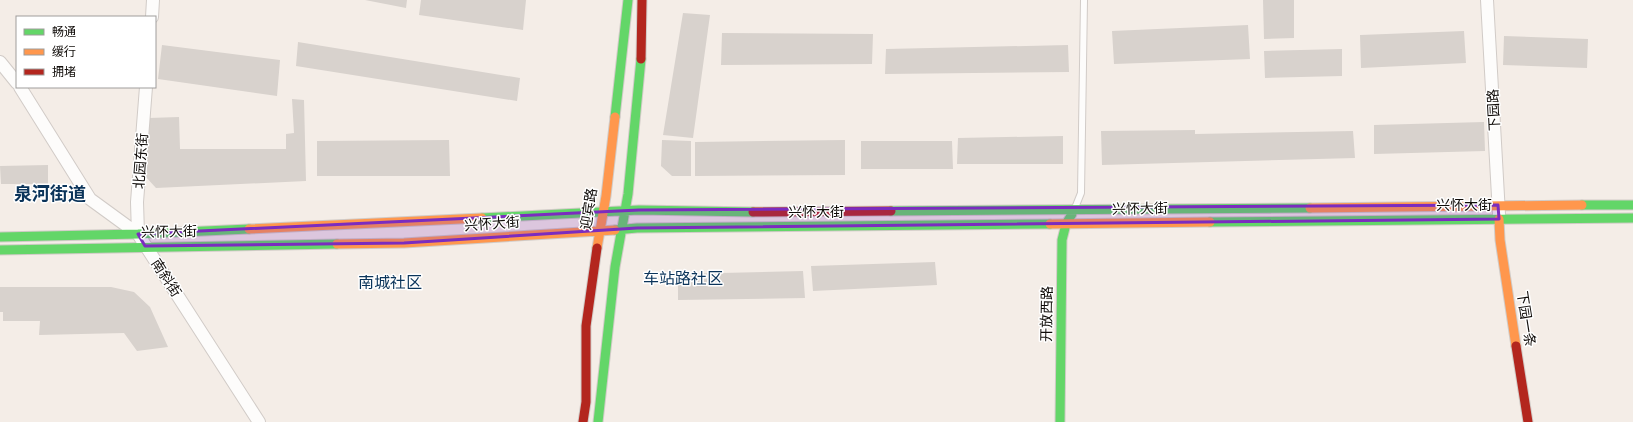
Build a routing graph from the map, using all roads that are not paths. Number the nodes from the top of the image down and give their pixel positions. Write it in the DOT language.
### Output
graph roads {
  1 [pos="153,0"];
  2 [pos="628,0"];
  3 [pos="642,0"];
  4 [pos="1084,0"];
  5 [pos="1487,0"];
  6 [pos="152,16"];
  7 [pos="0,62"];
  8 [pos="16,82"];
  9 [pos="21,88"];
  10 [pos="146,88"];
  11 [pos="1498,205"];
  12 [pos="1633,205"];
  13 [pos="1074,209"];
  14 [pos="624,211"];
  15 [pos="603,212"];
  16 [pos="1633,218"];
  17 [pos="1499,219"];
  18 [pos="1066,224"];
  19 [pos="621,229"];
  20 [pos="600,231"];
  21 [pos="138,234"];
  22 [pos="0,237"];
  23 [pos="145,246"];
  24 [pos="0,250"];
  25 [pos="259,422"];
  26 [pos="583,422"];
  27 [pos="598,422"];
  28 [pos="1060,422"];
  29 [pos="1528,422"];
  1 -- 6 [label="street"];
  2 -- 15 [label="main road, 迎宾路"];
  3 -- 14 [label="main road"];
  4 -- 13 [label="lane"];
  5 -- 11 [label="street, 下园路"];
  7 -- 8 [label="street"];
  9 -- 21 [label="street, 南斜街"];
  10 -- 21 [label="street, 北园东街"];
  11 -- 12 [label="main road, 兴怀大街"];
  11 -- 13 [label="main road, 兴怀大街"];
  11 -- 17 [label="street, 下园路"];
  13 -- 14 [label="main road, 兴怀大街"];
  13 -- 18 [label="main road, 开放西路"];
  14 -- 15 [label="main road, 兴怀大街"];
  14 -- 19 [label="main road"];
  15 -- 20 [label="main road, 迎宾路"];
  15 -- 21 [label="main road, 兴怀大街"];
  16 -- 17 [label="main road, 兴怀大街"];
  17 -- 18 [label="main road, 兴怀大街"];
  17 -- 29 [label="main road, 下园一条"];
  18 -- 19 [label="main road, 兴怀大街"];
  18 -- 28 [label="main road, 开放西路"];
  19 -- 20 [label="main road, 兴怀大街"];
  19 -- 27 [label="main road"];
  20 -- 23 [label="main road, 兴怀大街"];
  20 -- 26 [label="main road, 迎宾路"];
  21 -- 22 [label="main road, 兴怀大街"];
  21 -- 23 [label="street, 南斜街"];
  23 -- 24 [label="main road, 兴怀大街"];
  23 -- 25 [label="street, 南斜街"];
}
